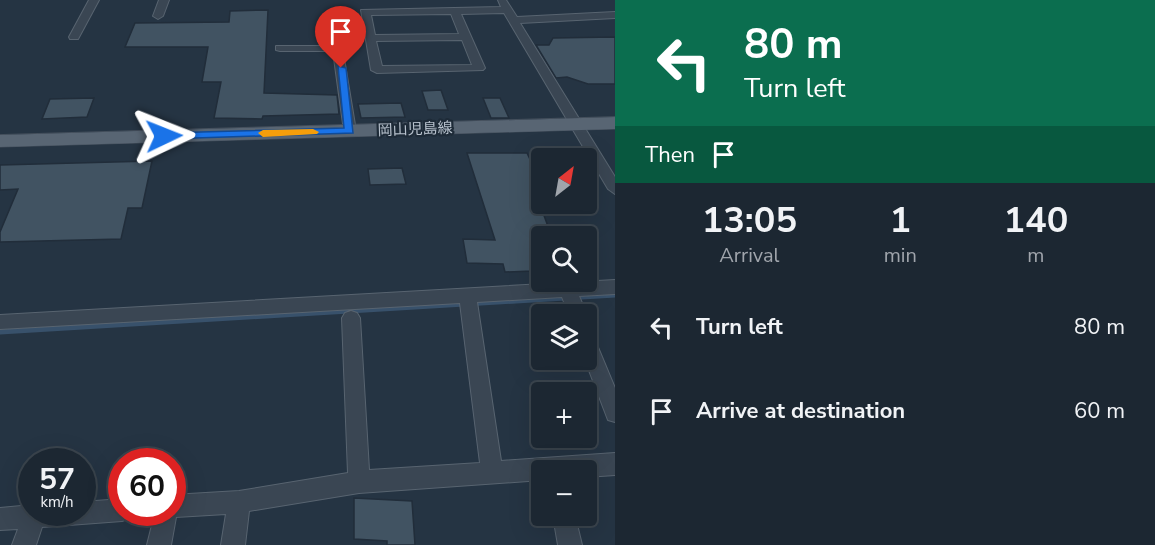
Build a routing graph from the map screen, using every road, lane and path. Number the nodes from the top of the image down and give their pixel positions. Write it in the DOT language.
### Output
graph roads {
  1 [pos="94,0"];
  2 [pos="164,0"];
  3 [pos="454,10"];
  4 [pos="508,10"];
  5 [pos="615,15"];
  6 [pos="158,16"];
  7 [pos="74,37"];
  8 [pos="465,37"];
  9 [pos="370,39"];
  10 [pos="280,48"];
  11 [pos="615,123"];
  12 [pos="575,124"];
  13 [pos="350,131"];
  14 [pos="0,141"];
  15 [pos="615,189"];
  16 [pos="615,287"];
  17 [pos="469,300"];
  18 [pos="572,300"];
  19 [pos="351,318"];
  20 [pos="0,322"];
  21 [pos="597,366"];
  22 [pos="615,413"];
  23 [pos="615,464"];
  24 [pos="597,466"];
  25 [pos="531,471"];
  26 [pos="492,474"];
  27 [pos="359,482"];
  28 [pos="239,502"];
  29 [pos="186,505"];
  30 [pos="18,517"];
  31 [pos="0,519"];
  32 [pos="31,526"];
  33 [pos="163,526"];
  34 [pos="566,526"];
  35 [pos="24,545"];
  36 [pos="159,545"];
  37 [pos="233,545"];
  38 [pos="570,545"];
  1 -- 7 [label="street"];
  2 -- 6 [label="street"];
  3 -- 4 [label="street"];
  3 -- 8 [label="street"];
  3 -- 9 [label="street"];
  4 -- 5 [label="street"];
  4 -- 12 [label="street"];
  8 -- 9 [label="street"];
  8 -- 9 [label="street"];
  10 -- 13 [label="street"];
  11 -- 12 [label="main road, 岡山児島線"];
  12 -- 13 [label="main road, 岡山児島線"];
  12 -- 15 [label="street"];
  13 -- 14 [label="main road, 岡山児島線"];
  16 -- 18 [label="street"];
  17 -- 18 [label="street"];
  17 -- 20 [label="street"];
  17 -- 26 [label="street"];
  19 -- 27 [label="street"];
  21 -- 22 [label="street"];
  23 -- 24 [label="street"];
  25 -- 26 [label="street"];
  26 -- 27 [label="street"];
  27 -- 28 [label="street"];
  28 -- 29 [label="street"];
  28 -- 37 [label="street"];
  30 -- 31 [label="street"];
  32 -- 35 [label="street"];
  33 -- 36 [label="street"];
  34 -- 38 [label="street"];
}
